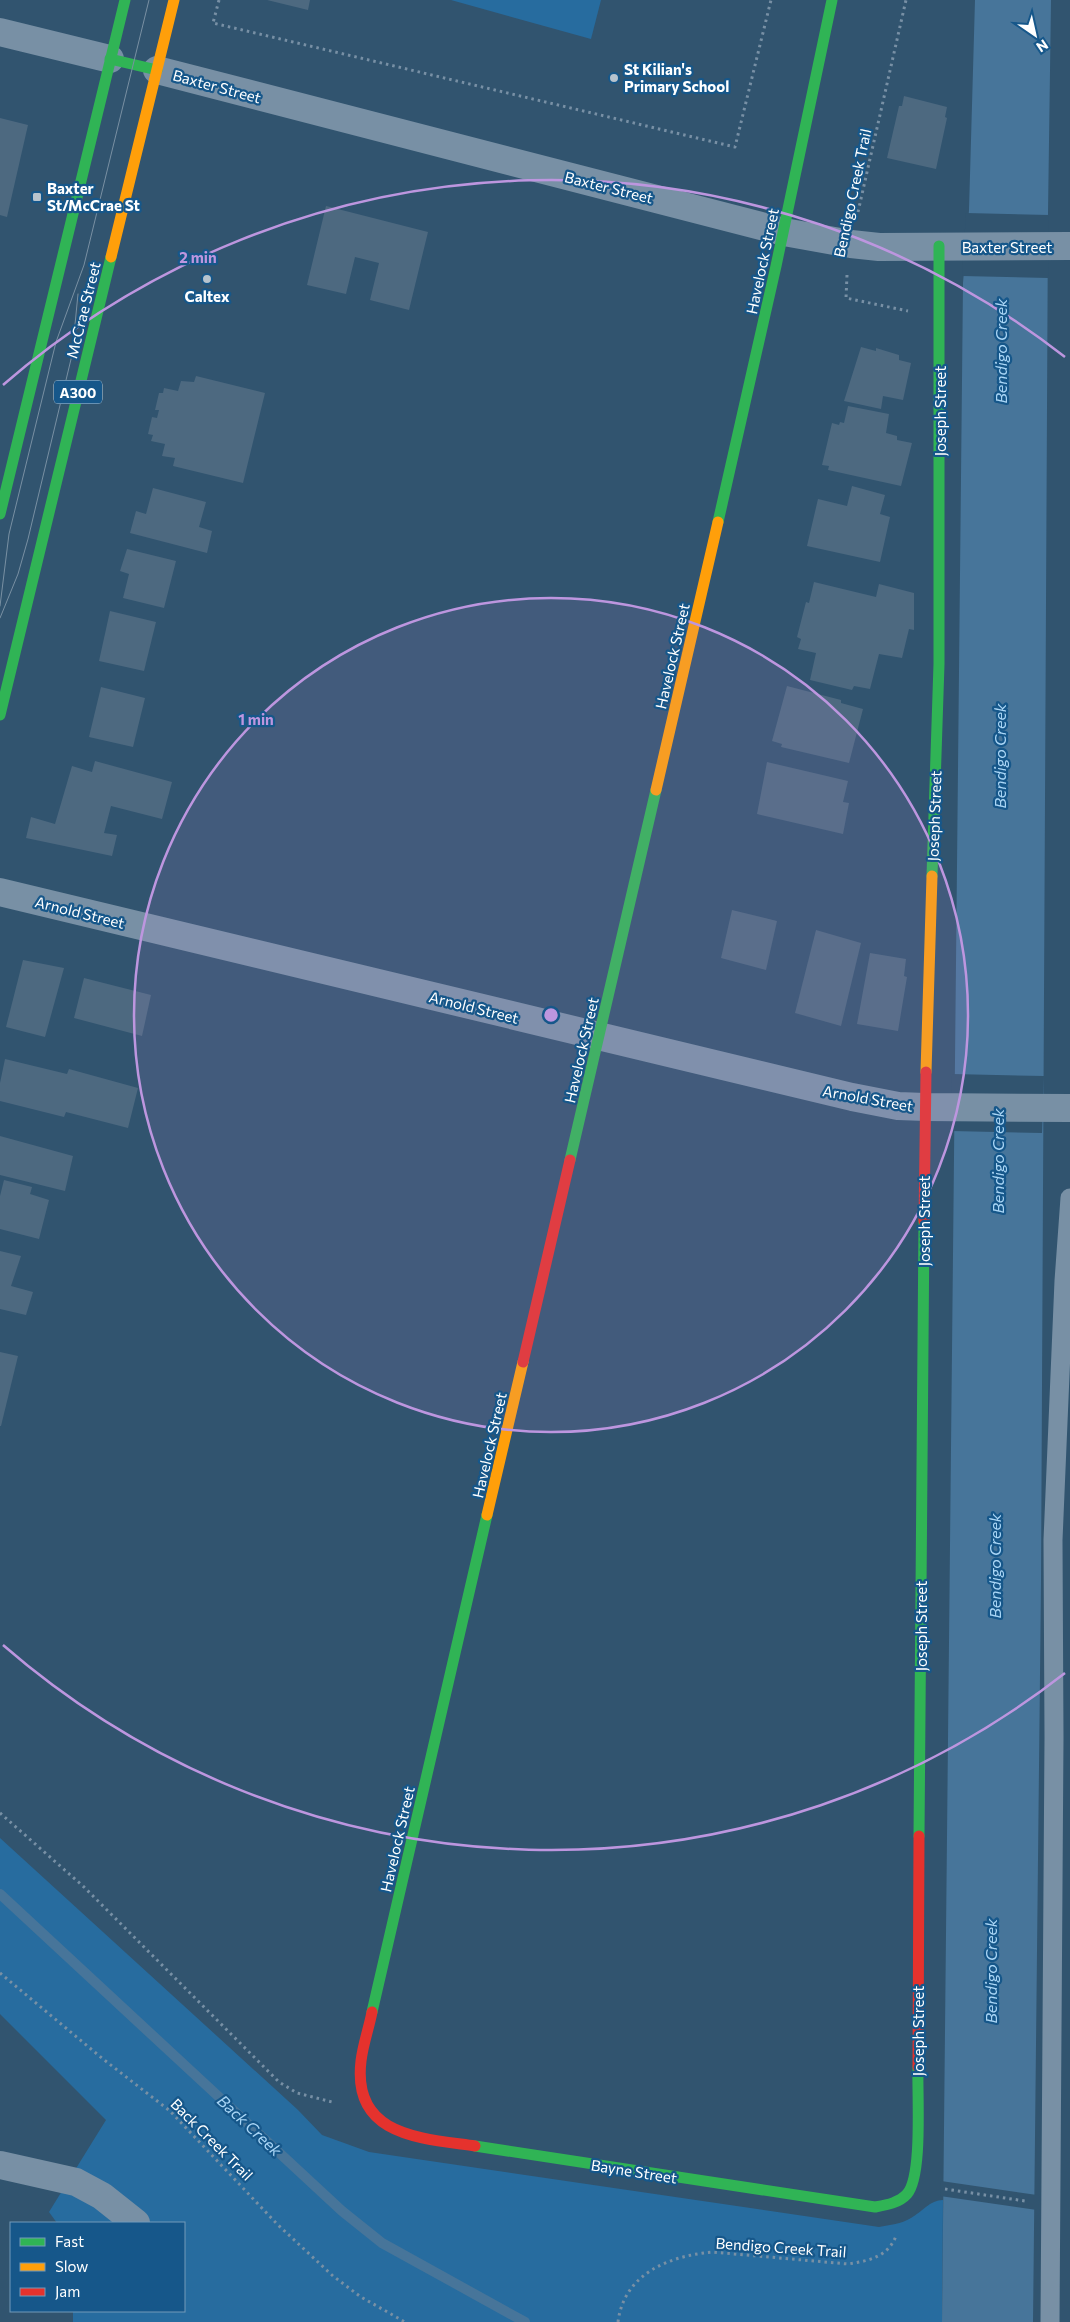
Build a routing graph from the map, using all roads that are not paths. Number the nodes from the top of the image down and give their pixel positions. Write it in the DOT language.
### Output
graph roads {
  1 [pos="125,0"];
  2 [pos="174,0"];
  3 [pos="832,0"];
  4 [pos="0,32"];
  5 [pos="110,59"];
  6 [pos="157,70"];
  7 [pos="784,232"];
  8 [pos="1059,246"];
  9 [pos="951,247"];
  10 [pos="0,514"];
  11 [pos="0,715"];
  12 [pos="0,892"];
  13 [pos="599,1037"];
  14 [pos="931,1107"];
  15 [pos="1070,1108"];
  16 [pos="1070,1198"];
  17 [pos="366,2106"];
  18 [pos="0,2165"];
  19 [pos="905,2196"];
  20 [pos="135,2222"];
  21 [pos="1050,2322"];
  1 -- 5 [label="main road, A300"];
  2 -- 6 [label="main road, McCrae Street / A300"];
  3 -- 7 [label="main road, Havelock Street"];
  4 -- 5 [label="street"];
  5 -- 6 [label="main road"];
  5 -- 10 [label="main road, A300"];
  6 -- 7 [label="street, Baxter Street"];
  6 -- 11 [label="main road, McCrae Street / A300"];
  7 -- 9 [label="street, Baxter Street"];
  7 -- 13 [label="main road, Havelock Street"];
  8 -- 9 [label="street, Baxter Street"];
  9 -- 14 [label="main road, Joseph Street"];
  12 -- 13 [label="street, Arnold Street"];
  13 -- 14 [label="street, Arnold Street"];
  13 -- 17 [label="main road, Havelock Street"];
  14 -- 15 [label="street, Arnold Street"];
  14 -- 19 [label="main road, Joseph Street"];
  16 -- 21 [label="lane"];
  17 -- 19 [label="main road, Bayne Street"];
  18 -- 20 [label="street"];
}
